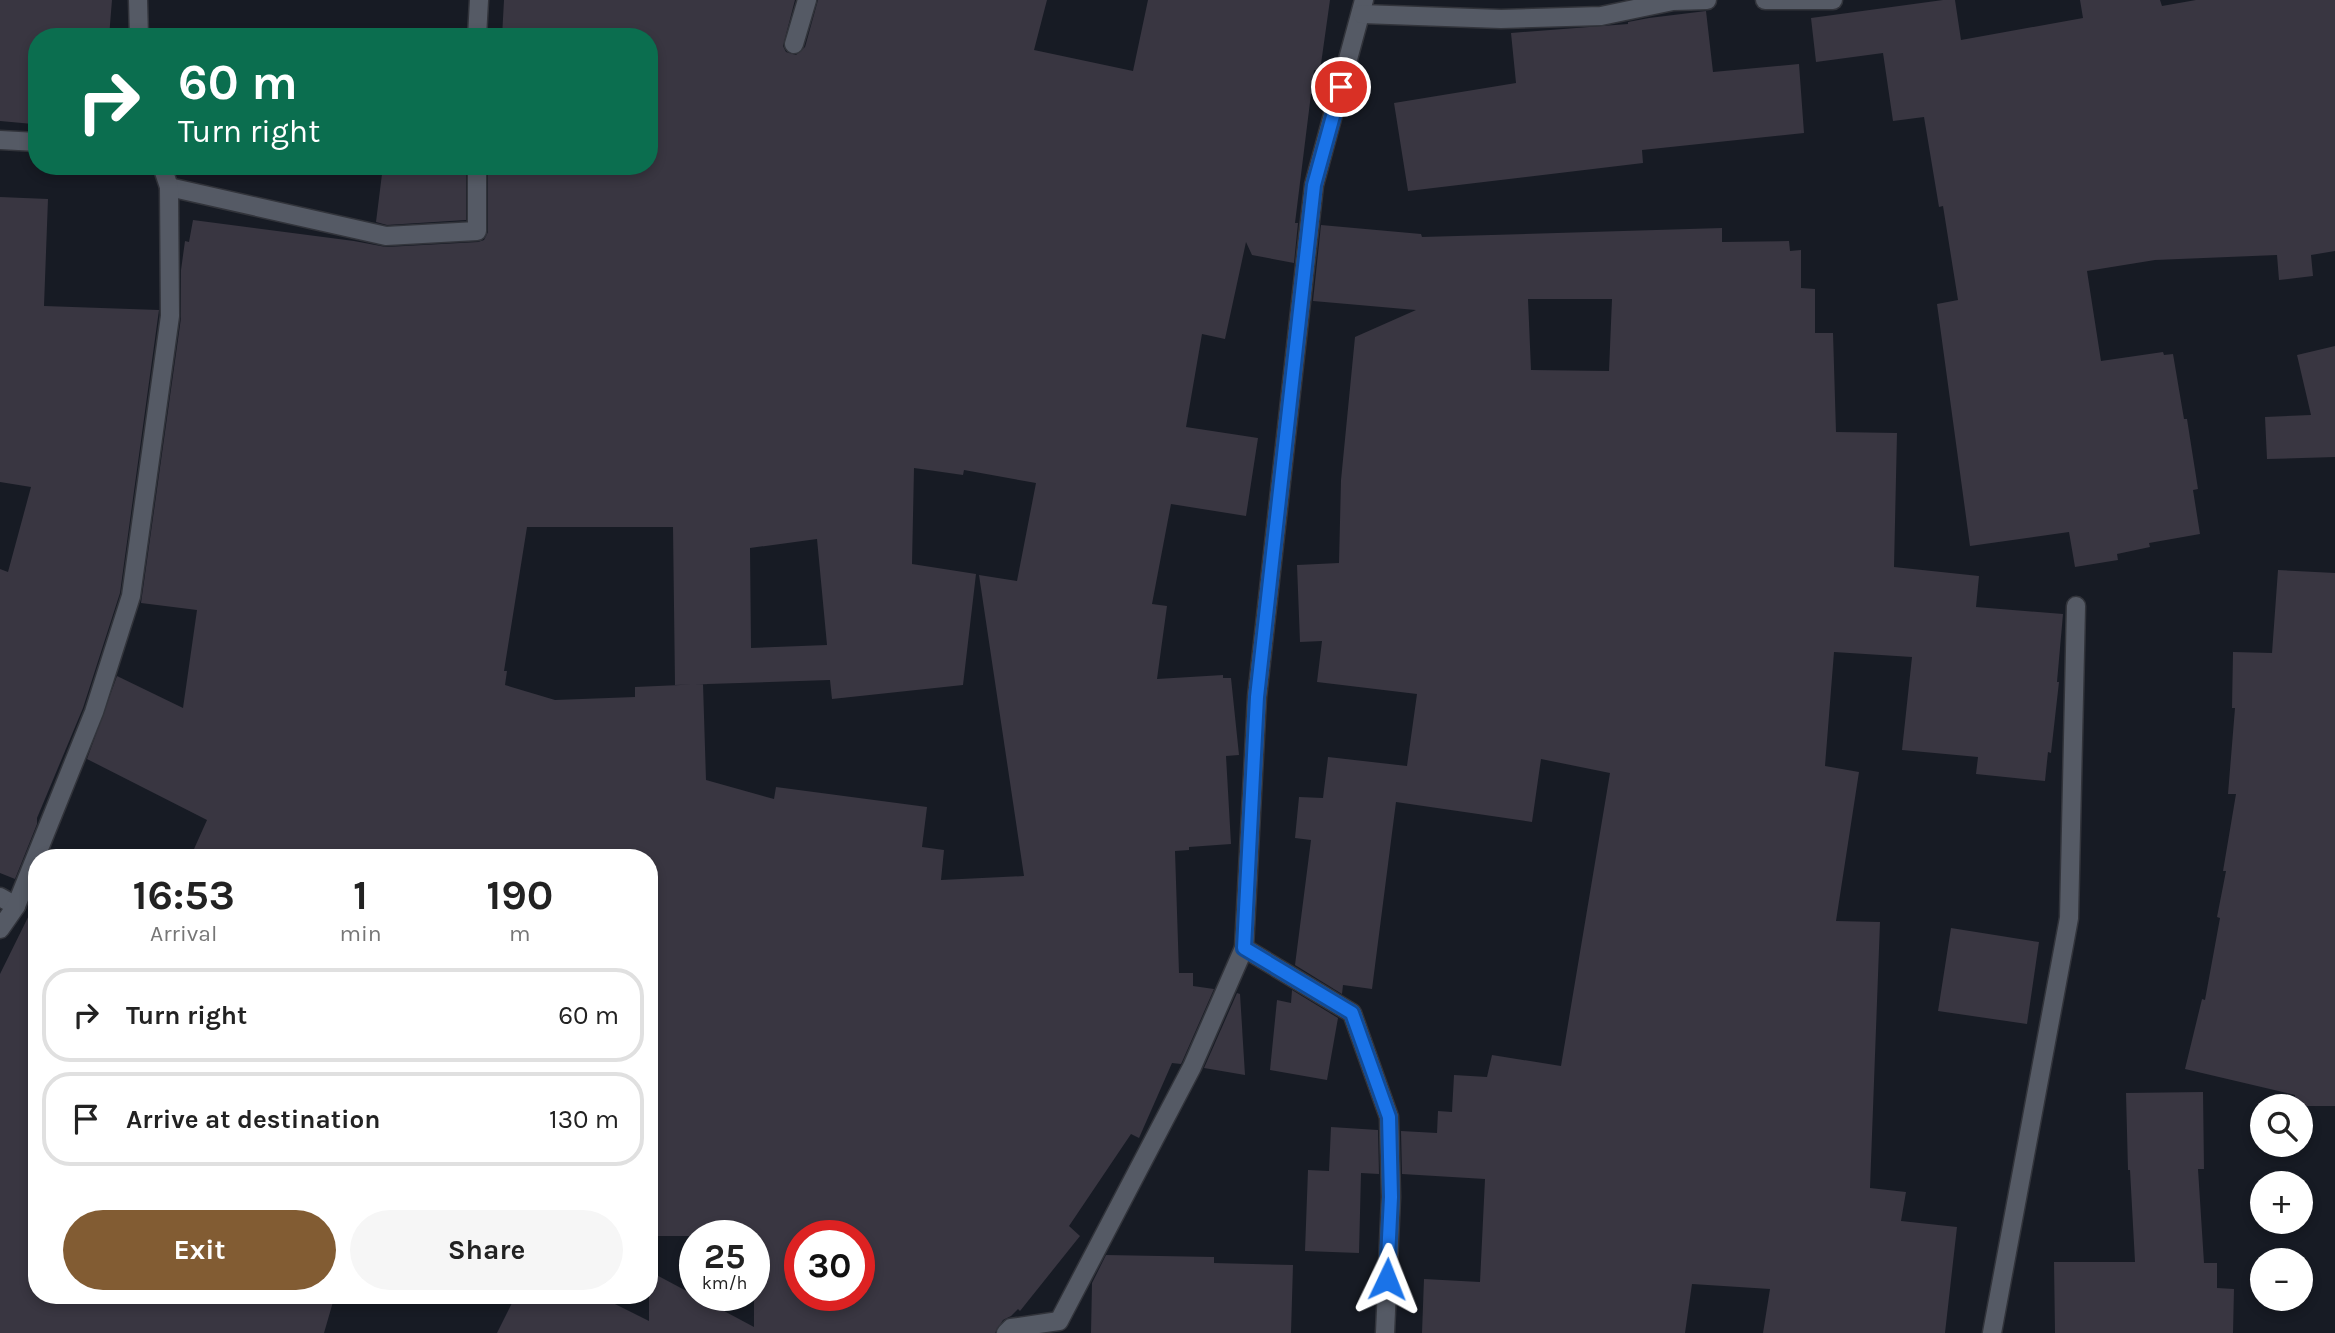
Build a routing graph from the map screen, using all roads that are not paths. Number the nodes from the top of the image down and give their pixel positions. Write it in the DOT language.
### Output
graph roads {
  1 [pos="138,0"];
  2 [pos="479,0"];
  3 [pos="807,0"];
  4 [pos="1707,0"];
  5 [pos="1765,0"];
  6 [pos="1833,0"];
  7 [pos="1363,7"];
  8 [pos="139,28"];
  9 [pos="477,28"];
  10 [pos="794,44"];
  11 [pos="0,140"];
  12 [pos="28,142"];
  13 [pos="165,175"];
  14 [pos="477,175"];
  15 [pos="169,187"];
  16 [pos="2076,606"];
  17 [pos="32,849"];
  18 [pos="28,857"];
  19 [pos="8,901"];
  20 [pos="0,929"];
  21 [pos="1244,948"];
  22 [pos="1006,1333"];
  23 [pos="1385,1333"];
  24 [pos="1993,1333"];
  1 -- 8 [label="street"];
  2 -- 9 [label="street"];
  3 -- 10 [label="street"];
  4 -- 7 [label="street"];
  5 -- 6 [label="street"];
  7 -- 21 [label="street"];
  11 -- 12 [label="street"];
  13 -- 15 [label="street"];
  14 -- 15 [label="street"];
  15 -- 17 [label="street"];
  16 -- 24 [label="street"];
  18 -- 19 [label="street"];
  19 -- 20 [label="street"];
  21 -- 22 [label="street"];
  21 -- 23 [label="street"];
}
